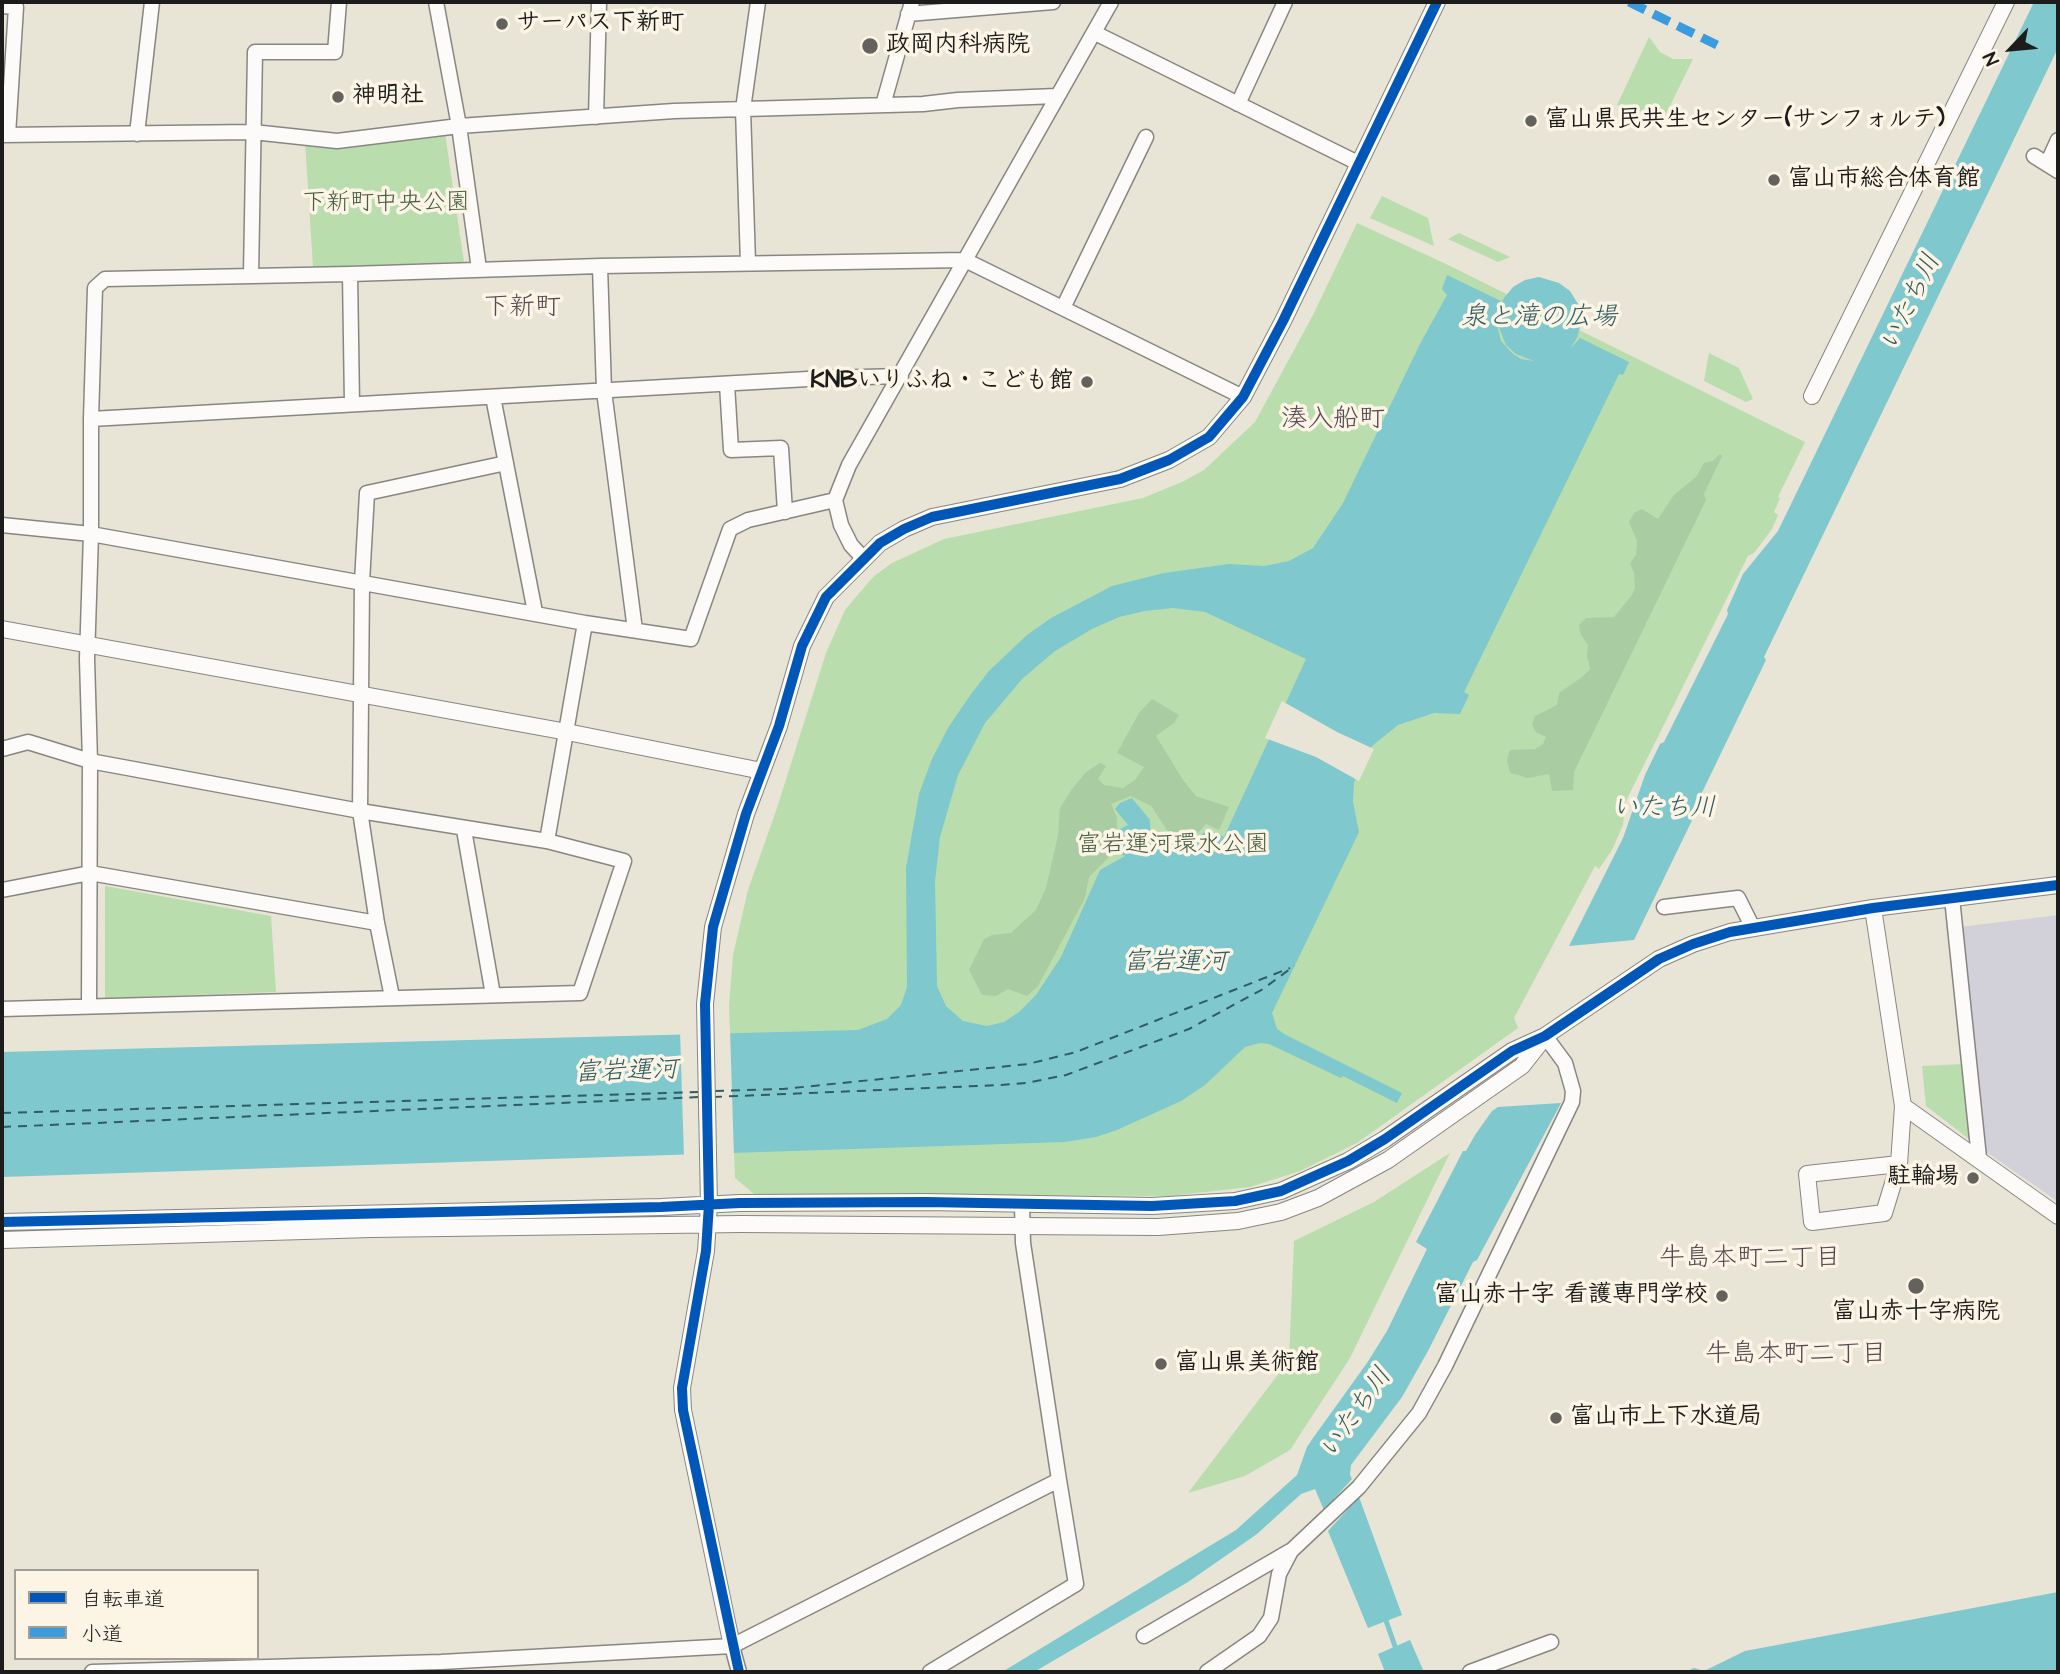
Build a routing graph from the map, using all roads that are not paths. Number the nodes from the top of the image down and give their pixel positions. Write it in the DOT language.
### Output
graph roads {
  1 [pos="152,2"];
  2 [pos="339,2"];
  3 [pos="436,2"];
  4 [pos="599,2"];
  5 [pos="758,2"];
  6 [pos="1053,2"];
  7 [pos="1111,2"];
  8 [pos="1285,2"];
  9 [pos="1437,2"];
  10 [pos="2006,2"];
  11 [pos="2,6"];
  12 [pos="910,8"];
  13 [pos="1095,33"];
  14 [pos="1056,96"];
  15 [pos="1238,103"];
  16 [pos="883,105"];
  17 [pos="743,109"];
  18 [pos="596,117"];
  19 [pos="459,126"];
  20 [pos="253,132"];
  21 [pos="137,134"];
  22 [pos="5,135"];
  23 [pos="1146,137"];
  24 [pos="2058,140"];
  25 [pos="2034,156"];
  26 [pos="1358,163"];
  27 [pos="2052,168"];
  28 [pos="965,260"];
  29 [pos="748,263"];
  30 [pos="600,266"];
  31 [pos="479,269"];
  32 [pos="350,274"];
  33 [pos="251,275"];
  34 [pos="1063,308"];
  35 [pos="901,376"];
  36 [pos="727,384"];
  37 [pos="604,391"];
  38 [pos="1812,396"];
  39 [pos="494,397"];
  40 [pos="1243,397"];
  41 [pos="352,404"];
  42 [pos="91,419"];
  43 [pos="506,463"];
  44 [pos="835,500"];
  45 [pos="785,512"];
  46 [pos="2,525"];
  47 [pos="92,534"];
  48 [pos="863,558"];
  49 [pos="362,582"];
  50 [pos="535,612"];
  51 [pos="585,623"];
  52 [pos="2,629"];
  53 [pos="635,631"];
  54 [pos="88,645"];
  55 [pos="360,693"];
  56 [pos="567,732"];
  57 [pos="2,749"];
  58 [pos="90,761"];
  59 [pos="762,771"];
  60 [pos="360,811"];
  61 [pos="464,830"];
  62 [pos="547,841"];
  63 [pos="90,873"];
  64 [pos="2058,885"];
  65 [pos="2,890"];
  66 [pos="1952,898"];
  67 [pos="1664,907"];
  68 [pos="1873,908"];
  69 [pos="377,923"];
  70 [pos="1753,928"];
  71 [pos="493,995"];
  72 [pos="392,998"];
  73 [pos="89,1006"];
  74 [pos="2,1009"];
  75 [pos="1549,1034"];
  76 [pos="1903,1107"];
  77 [pos="1979,1158"];
  78 [pos="1899,1164"];
  79 [pos="709,1204"];
  80 [pos="1022,1205"];
  81 [pos="2058,1216"];
  82 [pos="2,1222"];
  83 [pos="708,1225"];
  84 [pos="1021,1225"];
  85 [pos="2,1240"];
  86 [pos="1059,1480"];
  87 [pos="1291,1551"];
  88 [pos="1144,1636"];
  89 [pos="1550,1642"];
  90 [pos="732,1646"];
  91 [pos="439,1667"];
  92 [pos="92,1672"];
  93 [pos="739,1672"];
  94 [pos="930,1672"];
  95 [pos="1207,1672"];
  96 [pos="1470,1672"];
  1 -- 21 [label="street"];
  2 -- 20 [label="street"];
  3 -- 19 [label="street"];
  4 -- 18 [label="street"];
  5 -- 17 [label="street"];
  6 -- 12 [label="street"];
  7 -- 13 [label="street"];
  8 -- 15 [label="street"];
  9 -- 26 [label="street"];
  10 -- 38 [label="street"];
  11 -- 22 [label="street"];
  12 -- 16 [label="street"];
  13 -- 14 [label="street"];
  13 -- 15 [label="street"];
  14 -- 16 [label="street"];
  14 -- 28 [label="street"];
  15 -- 26 [label="street"];
  16 -- 17 [label="street"];
  17 -- 18 [label="street"];
  17 -- 29 [label="street"];
  18 -- 19 [label="street"];
  19 -- 20 [label="street"];
  19 -- 31 [label="street"];
  20 -- 21 [label="street"];
  20 -- 33 [label="street"];
  21 -- 22 [label="street"];
  23 -- 34 [label="street"];
  24 -- 27 [label="street"];
  25 -- 27 [label="street"];
  26 -- 40 [label="street"];
  28 -- 29 [label="street"];
  28 -- 34 [label="street"];
  28 -- 35 [label="street"];
  29 -- 30 [label="street"];
  30 -- 31 [label="street"];
  30 -- 37 [label="street"];
  31 -- 32 [label="street"];
  32 -- 33 [label="street"];
  32 -- 41 [label="street"];
  33 -- 42 [label="street"];
  34 -- 40 [label="street"];
  35 -- 36 [label="street"];
  35 -- 44 [label="street"];
  36 -- 37 [label="street"];
  36 -- 45 [label="street"];
  37 -- 39 [label="street"];
  37 -- 53 [label="street"];
  39 -- 41 [label="street"];
  39 -- 43 [label="street"];
  40 -- 48 [label="street"];
  41 -- 42 [label="street"];
  42 -- 47 [label="street"];
  43 -- 49 [label="street"];
  43 -- 50 [label="street"];
  44 -- 45 [label="street"];
  44 -- 48 [label="street"];
  45 -- 53 [label="street"];
  46 -- 47 [label="street"];
  47 -- 49 [label="street"];
  47 -- 54 [label="street"];
  48 -- 59 [label="street"];
  49 -- 50 [label="street"];
  49 -- 55 [label="street"];
  50 -- 51 [label="street"];
  51 -- 53 [label="street"];
  51 -- 56 [label="street"];
  52 -- 54 [label="street"];
  54 -- 55 [label="street"];
  54 -- 58 [label="street"];
  55 -- 56 [label="street"];
  55 -- 60 [label="street"];
  56 -- 59 [label="street"];
  56 -- 62 [label="street"];
  57 -- 58 [label="street"];
  58 -- 60 [label="street"];
  58 -- 63 [label="street"];
  59 -- 79 [label="street"];
  60 -- 61 [label="street"];
  60 -- 69 [label="street"];
  61 -- 62 [label="street"];
  61 -- 71 [label="street"];
  62 -- 71 [label="street"];
  63 -- 65 [label="street"];
  63 -- 69 [label="street"];
  63 -- 73 [label="street"];
  64 -- 66 [label="street"];
  66 -- 68 [label="street"];
  66 -- 77 [label="street"];
  67 -- 70 [label="street"];
  68 -- 70 [label="street"];
  68 -- 76 [label="street"];
  69 -- 72 [label="street"];
  70 -- 75 [label="street"];
  71 -- 72 [label="street"];
  72 -- 73 [label="street"];
  73 -- 74 [label="street"];
  75 -- 80 [label="street"];
  75 -- 84 [label="street"];
  75 -- 87 [label="street"];
  76 -- 77 [label="street"];
  76 -- 78 [label="street"];
  77 -- 81 [label="street"];
  78 -- 78 [label="street"];
  79 -- 80 [label="street"];
  79 -- 82 [label="street"];
  79 -- 83 [label="street"];
  80 -- 84 [label="street"];
  83 -- 84 [label="street"];
  83 -- 85 [label="street"];
  83 -- 90 [label="street"];
  84 -- 86 [label="street"];
  86 -- 90 [label="street"];
  86 -- 94 [label="street"];
  87 -- 88 [label="street"];
  87 -- 95 [label="street"];
  89 -- 96 [label="street"];
  90 -- 91 [label="street"];
  90 -- 93 [label="street"];
  91 -- 92 [label="street"];
}
